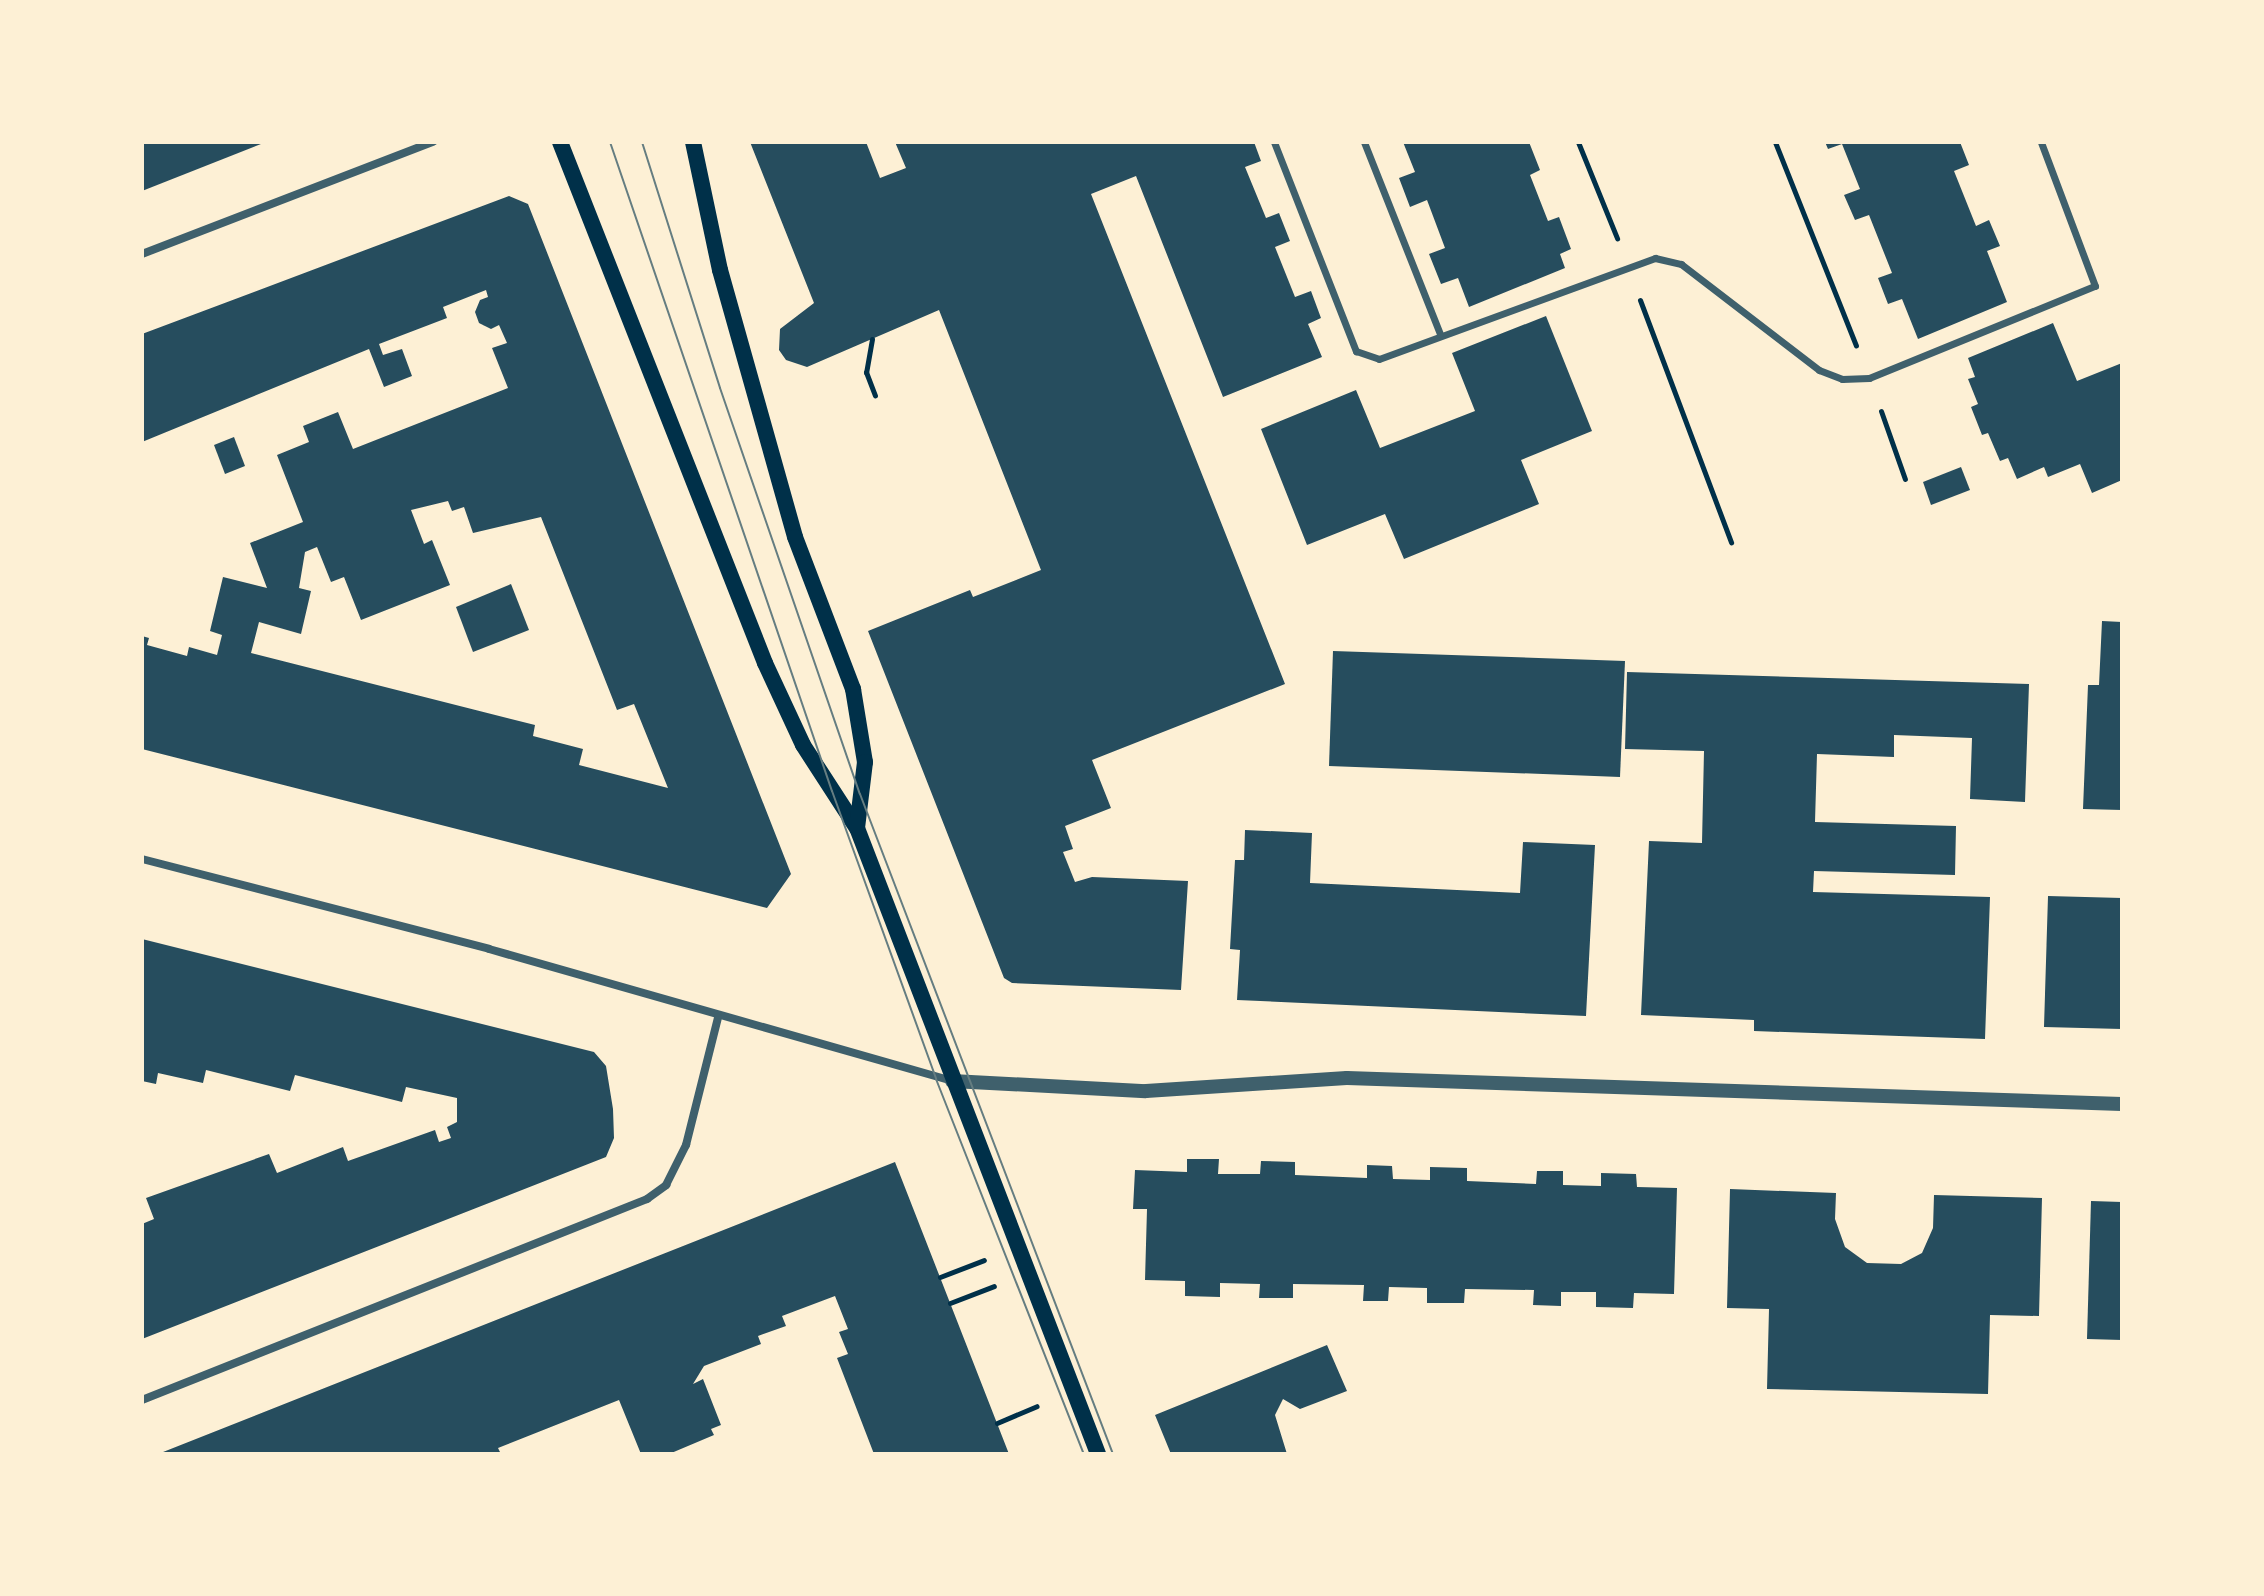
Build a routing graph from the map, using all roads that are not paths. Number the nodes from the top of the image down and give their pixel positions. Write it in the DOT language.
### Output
graph roads {
  1 [pos="433,142"];
  2 [pos="560,142"];
  3 [pos="693,142"];
  4 [pos="1274,142"];
  5 [pos="1364,142"];
  6 [pos="2041,142"];
  7 [pos="142,254"];
  8 [pos="1440,334"];
  9 [pos="857,828"];
  10 [pos="142,859"];
  11 [pos="718,1018"];
  12 [pos="952,1081"];
  13 [pos="2122,1104"];
  14 [pos="142,1400"];
  15 [pos="1098,1454"];
  1 -- 7 [label="street"];
  2 -- 9 [label="main road"];
  3 -- 9 [label="main road"];
  4 -- 8 [label="street"];
  5 -- 8 [label="street"];
  6 -- 8 [label="street"];
  9 -- 12 [label="main road"];
  10 -- 11 [label="street"];
  11 -- 12 [label="street"];
  11 -- 14 [label="street"];
  12 -- 13 [label="street"];
  12 -- 15 [label="main road"];
}
